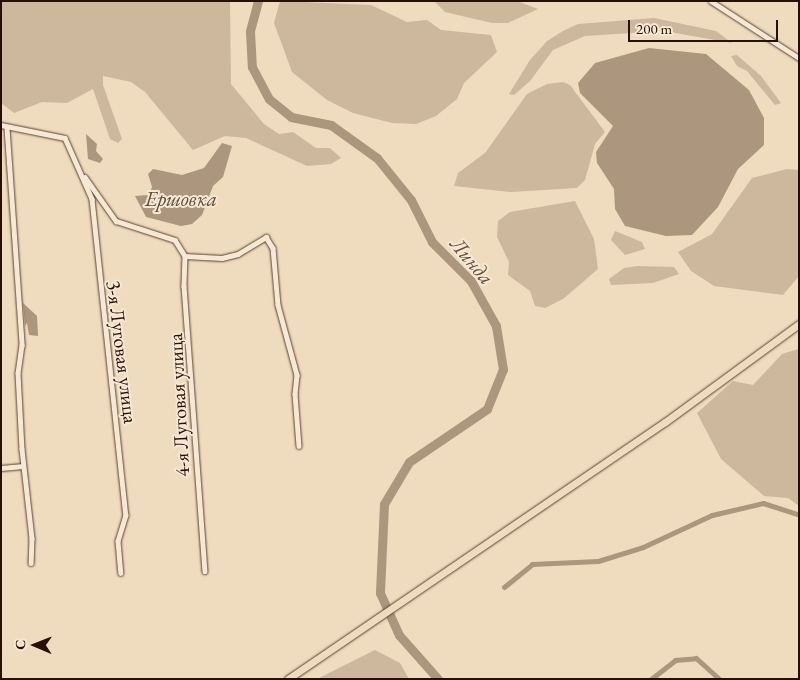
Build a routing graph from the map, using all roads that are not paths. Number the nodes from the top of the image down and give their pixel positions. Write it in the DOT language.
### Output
graph roads {
  1 [pos="711,1"];
  2 [pos="799,58"];
  3 [pos="1,126"];
  4 [pos="7,128"];
  5 [pos="85,176"];
  6 [pos="186,256"];
  7 [pos="799,324"];
  8 [pos="300,446"];
  9 [pos="23,466"];
  10 [pos="1,468"];
  11 [pos="31,563"];
  12 [pos="205,571"];
  13 [pos="121,573"];
  14 [pos="288,679"];
  1 -- 2 [label="street"];
  3 -- 4 [label="street"];
  4 -- 5 [label="street, 3-я Луговая улица"];
  4 -- 9 [label="street"];
  5 -- 6 [label="street"];
  5 -- 13 [label="street, 3-я Луговая улица"];
  6 -- 8 [label="street"];
  6 -- 12 [label="street, 4-я Луговая улица"];
  7 -- 14 [label="main road"];
  9 -- 10 [label="street"];
  9 -- 11 [label="street"];
}
